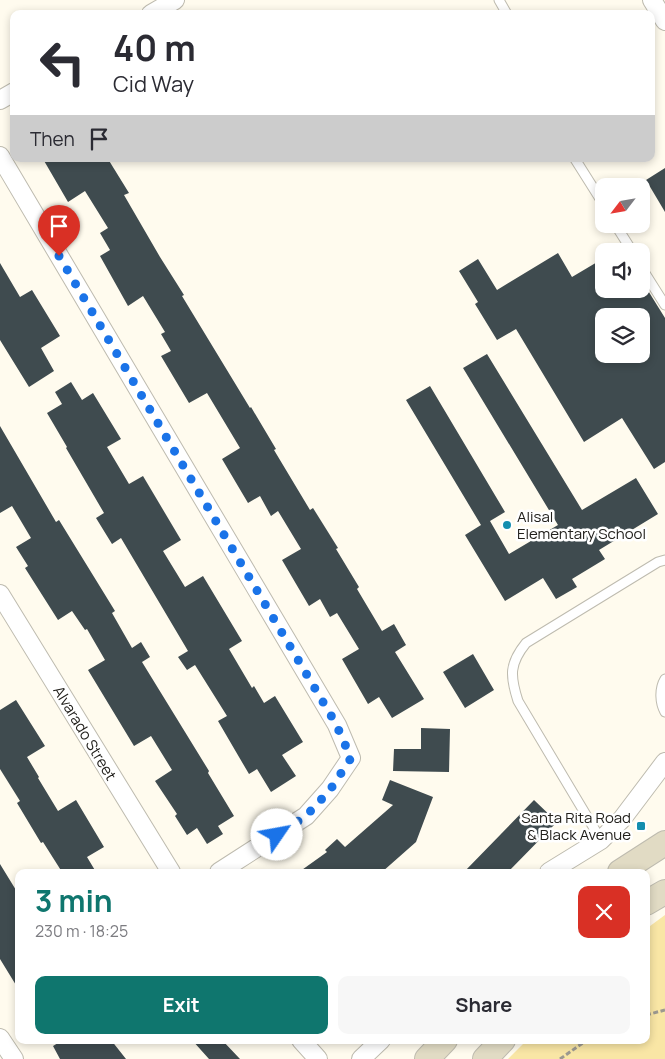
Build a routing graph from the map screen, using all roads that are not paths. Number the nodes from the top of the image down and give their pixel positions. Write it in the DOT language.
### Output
graph roads {
  1 [pos="175,0"];
  2 [pos="652,0"];
  3 [pos="158,10"];
  4 [pos="665,21"];
  5 [pos="0,156"];
  6 [pos="577,162"];
  7 [pos="595,191"];
  8 [pos="650,281"];
  9 [pos="665,305"];
  10 [pos="665,560"];
  11 [pos="0,594"];
  12 [pos="665,679"];
  13 [pos="665,712"];
  14 [pos="665,762"];
  15 [pos="601,840"];
  16 [pos="665,843"];
  17 [pos="169,869"];
  18 [pos="224,869"];
  19 [pos="554,869"];
  20 [pos="625,869"];
  21 [pos="665,892"];
  22 [pos="650,901"];
  23 [pos="0,1038"];
  24 [pos="305,1044"];
  25 [pos="377,1044"];
  26 [pos="441,1044"];
  27 [pos="499,1044"];
  28 [pos="14,1059"];
  29 [pos="318,1059"];
  30 [pos="362,1059"];
  31 [pos="427,1059"];
  32 [pos="485,1059"];
  1 -- 3 [label="street"];
  2 -- 4 [label="street"];
  5 -- 18 [label="street"];
  6 -- 7 [label="lane"];
  8 -- 9 [label="lane"];
  10 -- 15 [label="lane"];
  11 -- 17 [label="street, Alvarado Street"];
  12 -- 13 [label="lane"];
  14 -- 15 [label="street"];
  15 -- 19 [label="street"];
  16 -- 20 [label="main road"];
  21 -- 22 [label="main road"];
  23 -- 28 [label="street"];
  24 -- 29 [label="street"];
  25 -- 30 [label="street"];
  26 -- 31 [label="main road"];
  27 -- 32 [label="main road"];
}
